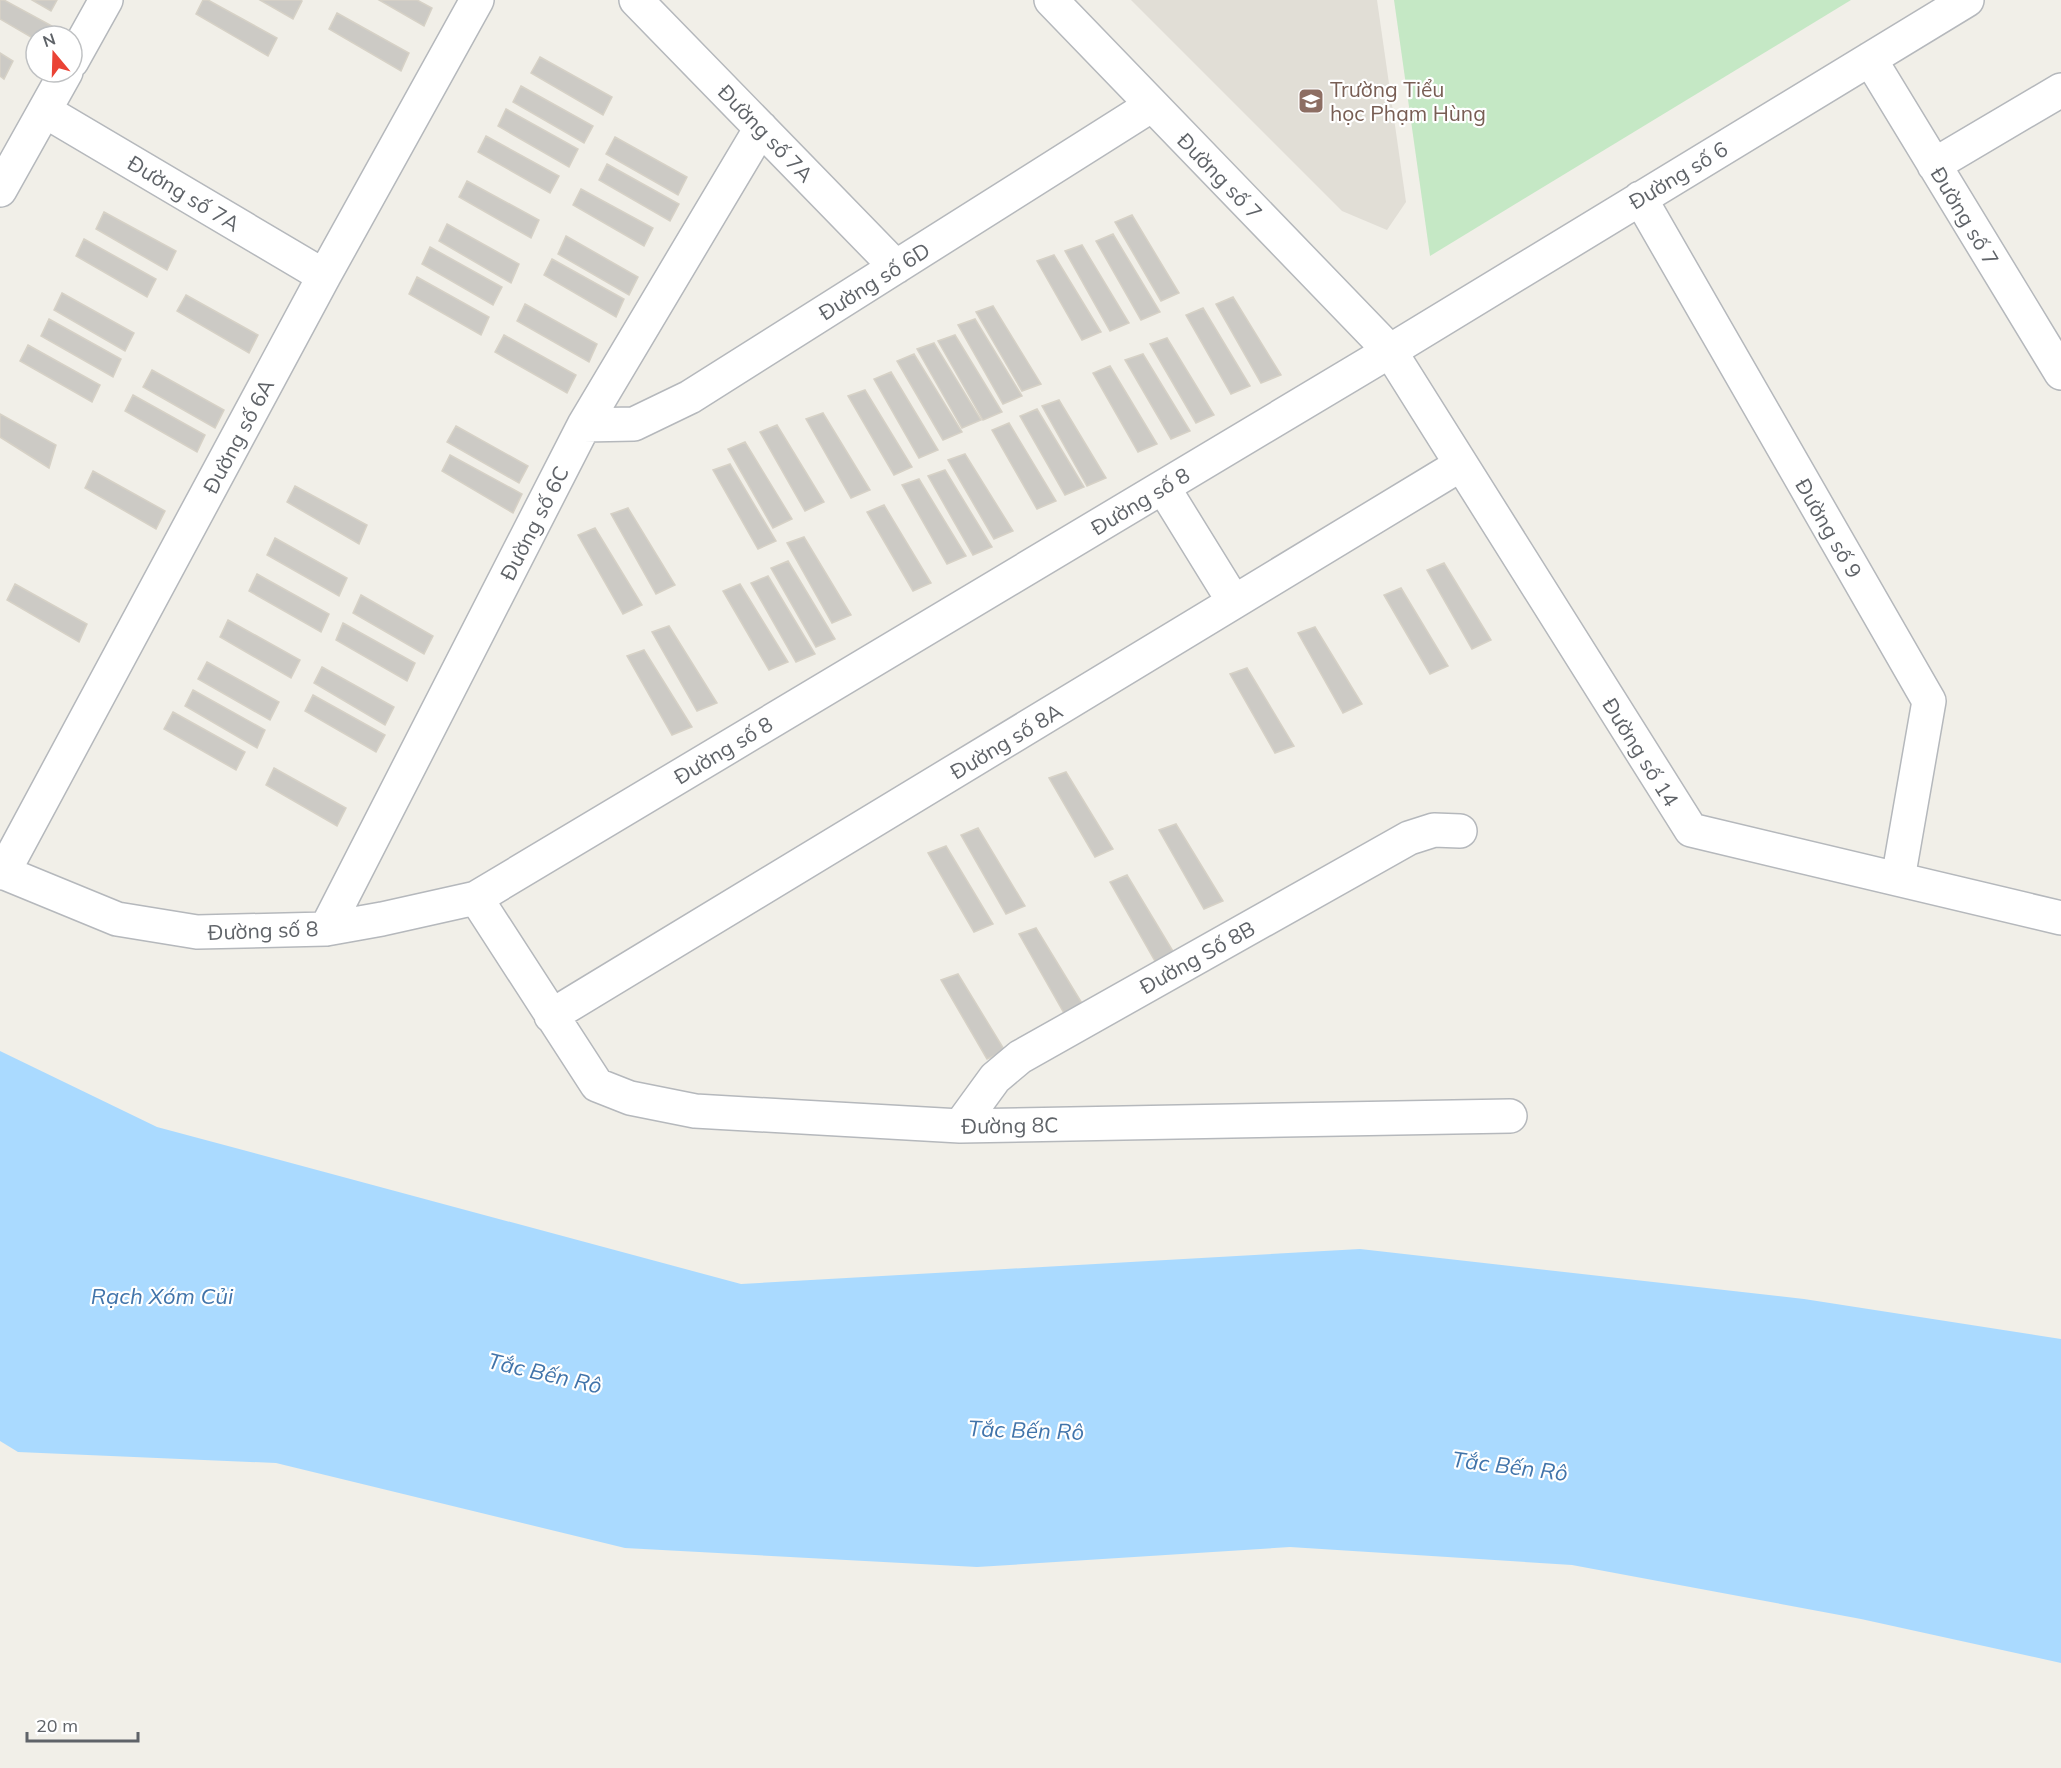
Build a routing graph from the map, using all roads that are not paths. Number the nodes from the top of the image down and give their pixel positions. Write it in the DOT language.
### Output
graph roads {
  1 [pos="106,0"];
  2 [pos="477,0"];
  3 [pos="636,0"];
  4 [pos="1051,0"];
  5 [pos="1967,0"];
  6 [pos="84,39"];
  7 [pos="1870,59"];
  8 [pos="60,84"];
  9 [pos="2061,90"];
  10 [pos="1152,105"];
  11 [pos="45,111"];
  12 [pos="761,128"];
  13 [pos="1934,165"];
  14 [pos="0,190"];
  15 [pos="1640,198"];
  16 [pos="896,267"];
  17 [pos="324,276"];
  18 [pos="1390,351"];
  19 [pos="2061,373"];
  20 [pos="584,425"];
  21 [pos="1460,465"];
  22 [pos="1163,487"];
  23 [pos="1234,602"];
  24 [pos="1460,831"];
  25 [pos="2,872"];
  26 [pos="1898,879"];
  27 [pos="476,898"];
  28 [pos="2061,918"];
  29 [pos="326,929"];
  30 [pos="551,1016"];
  31 [pos="1509,1116"];
  32 [pos="960,1126"];
  1 -- 6 [label="street"];
  2 -- 17 [label="street, Đường số 6A"];
  3 -- 12 [label="street, Đường số 7A"];
  4 -- 10 [label="street, Đường số 7"];
  5 -- 7 [label="street, Đường số 6"];
  7 -- 13 [label="street, Đường số 7"];
  7 -- 15 [label="street, Đường số 6"];
  8 -- 11 [label="street"];
  9 -- 13 [label="street"];
  10 -- 16 [label="street, Đường số 6D"];
  10 -- 18 [label="street, Đường số 7"];
  11 -- 14 [label="street"];
  11 -- 17 [label="street, Đường số 7A"];
  12 -- 16 [label="street, Đường số 7A"];
  12 -- 20 [label="street, Đường số 6C"];
  13 -- 19 [label="street, Đường số 7"];
  15 -- 18 [label="street, Đường số 6"];
  15 -- 26 [label="street, Đường số 9"];
  16 -- 20 [label="street, Đường số 6D"];
  17 -- 25 [label="street, Đường số 6A"];
  18 -- 21 [label="street, Đường số 14"];
  18 -- 22 [label="street, Đường số 8"];
  20 -- 29 [label="street, Đường số 6C"];
  21 -- 23 [label="street, Đường số 8A"];
  21 -- 26 [label="street, Đường số 14"];
  22 -- 23 [label="street"];
  22 -- 27 [label="street, Đường số 8"];
  23 -- 30 [label="street, Đường số 8A"];
  24 -- 32 [label="street, Đường Số 8B"];
  25 -- 29 [label="street, Đường số 8"];
  26 -- 28 [label="street, Đường số 14"];
  27 -- 29 [label="street, Đường số 8"];
  27 -- 30 [label="street, Đường 8C"];
  30 -- 32 [label="street, Đường 8C"];
  31 -- 32 [label="street, Đường 8C"];
}
